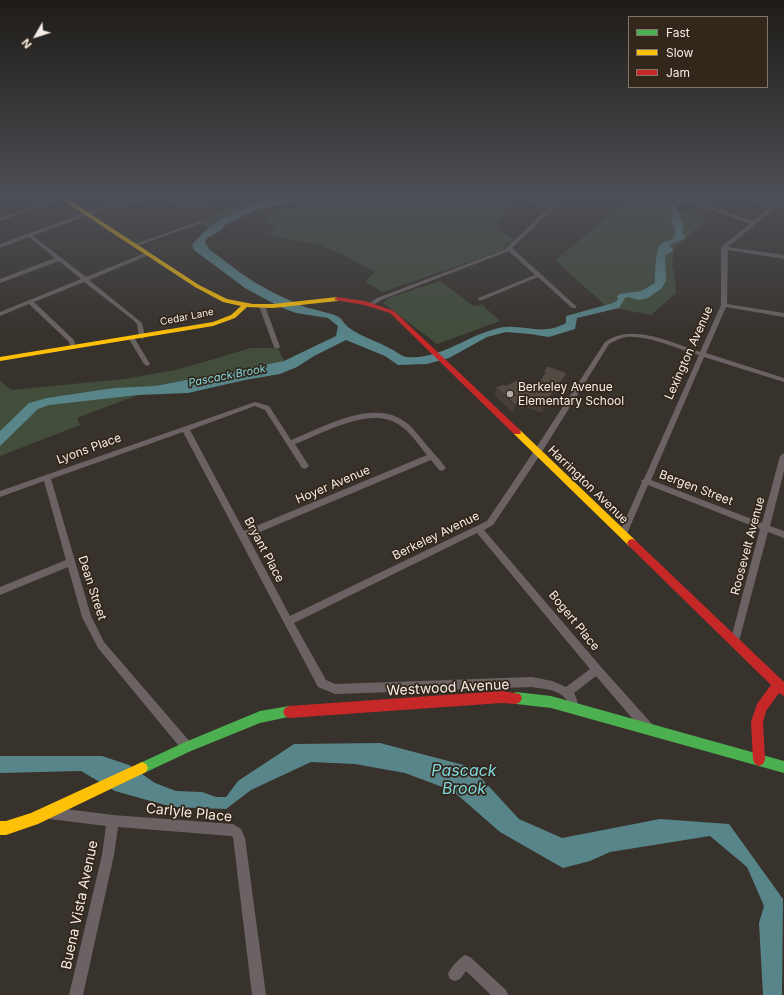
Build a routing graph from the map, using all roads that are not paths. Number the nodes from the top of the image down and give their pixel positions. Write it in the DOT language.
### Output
graph roads {
  1 [pos="42,244"];
  2 [pos="515,244"];
  3 [pos="726,244"];
  4 [pos="134,245"];
  5 [pos="724,248"];
  6 [pos="510,249"];
  7 [pos="147,254"];
  8 [pos="784,257"];
  9 [pos="59,258"];
  10 [pos="539,275"];
  11 [pos="85,279"];
  12 [pos="0,281"];
  13 [pos="480,299"];
  14 [pos="30,302"];
  15 [pos="373,303"];
  16 [pos="244,305"];
  17 [pos="724,305"];
  18 [pos="262,306"];
  19 [pos="574,307"];
  20 [pos="0,314"];
  21 [pos="784,315"];
  22 [pos="142,337"];
  23 [pos="132,339"];
  24 [pos="73,347"];
  25 [pos="277,347"];
  26 [pos="702,354"];
  27 [pos="0,359"];
  28 [pos="147,364"];
  29 [pos="784,380"];
  30 [pos="185,428"];
  31 [pos="290,443"];
  32 [pos="537,453"];
  33 [pos="432,456"];
  34 [pos="784,456"];
  35 [pos="305,466"];
  36 [pos="442,468"];
  37 [pos="47,477"];
  38 [pos="645,481"];
  39 [pos="0,494"];
  40 [pos="765,528"];
  41 [pos="479,529"];
  42 [pos="623,534"];
  43 [pos="243,535"];
  44 [pos="784,535"];
  45 [pos="70,562"];
  46 [pos="0,591"];
  47 [pos="289,621"];
  48 [pos="735,642"];
  49 [pos="597,670"];
  50 [pos="781,688"];
  51 [pos="567,692"];
  52 [pos="573,708"];
  53 [pos="650,730"];
  54 [pos="187,747"];
  55 [pos="759,760"];
  56 [pos="784,767"];
  57 [pos="47,812"];
  58 [pos="113,822"];
  59 [pos="0,828"];
  60 [pos="455,974"];
  61 [pos="76,995"];
  62 [pos="259,995"];
  63 [pos="501,995"];
  1 -- 9 [label="street"];
  2 -- 6 [label="street"];
  3 -- 5 [label="street"];
  4 -- 7 [label="street"];
  5 -- 8 [label="street"];
  5 -- 17 [label="street, Lexington Avenue"];
  6 -- 10 [label="street"];
  6 -- 15 [label="street"];
  7 -- 11 [label="street"];
  7 -- 16 [label="street"];
  9 -- 11 [label="street"];
  9 -- 12 [label="street"];
  10 -- 13 [label="street"];
  10 -- 19 [label="street"];
  11 -- 14 [label="street"];
  11 -- 22 [label="street"];
  14 -- 20 [label="street"];
  14 -- 24 [label="street"];
  15 -- 18 [label="street"];
  15 -- 32 [label="street, Harrington Avenue"];
  16 -- 18 [label="street"];
  16 -- 22 [label="street, Cedar Lane"];
  17 -- 21 [label="street"];
  17 -- 26 [label="street, Lexington Avenue"];
  18 -- 25 [label="street"];
  22 -- 23 [label="street, Cedar Lane"];
  23 -- 24 [label="street, Cedar Lane"];
  23 -- 28 [label="street"];
  24 -- 27 [label="street, Cedar Lane"];
  26 -- 29 [label="street"];
  26 -- 32 [label="street, Berkeley Avenue"];
  26 -- 38 [label="street, Lexington Avenue"];
  30 -- 31 [label="street, Lyons Place"];
  30 -- 37 [label="street, Lyons Place"];
  30 -- 43 [label="street, Bryant Place"];
  31 -- 33 [label="street"];
  31 -- 35 [label="street, Lyons Place"];
  32 -- 41 [label="street, Berkeley Avenue"];
  32 -- 42 [label="street, Harrington Avenue"];
  33 -- 36 [label="street"];
  33 -- 43 [label="street, Hoyer Avenue"];
  34 -- 40 [label="street, Roosevelt Avenue"];
  37 -- 39 [label="street, Lyons Place"];
  37 -- 45 [label="street, Dean Street"];
  38 -- 40 [label="street, Bergen Street"];
  38 -- 42 [label="street, Lexington Avenue"];
  40 -- 44 [label="street, Bergen Street"];
  40 -- 48 [label="street, Roosevelt Avenue"];
  41 -- 47 [label="street, Berkeley Avenue"];
  41 -- 49 [label="street, Bogert Place"];
  42 -- 48 [label="street, Harrington Avenue"];
  43 -- 47 [label="street, Bryant Place"];
  45 -- 46 [label="street"];
  45 -- 54 [label="street, Dean Street"];
  47 -- 51 [label="street, Bryant Place"];
  48 -- 50 [label="street, Harrington Avenue"];
  49 -- 51 [label="street"];
  49 -- 53 [label="street, Bogert Place"];
  50 -- 55 [label="street"];
  51 -- 52 [label="street"];
  52 -- 53 [label="street, Westwood Avenue"];
  52 -- 54 [label="street, Westwood Avenue"];
  53 -- 55 [label="street, Westwood Avenue"];
  54 -- 57 [label="street, Westwood Avenue"];
  55 -- 56 [label="street, Westwood Avenue"];
  57 -- 58 [label="street, Carlyle Place"];
  57 -- 59 [label="street, Westwood Avenue"];
  58 -- 61 [label="street, Buena Vista Avenue"];
  58 -- 62 [label="street, Carlyle Place"];
  60 -- 63 [label="street"];
}
